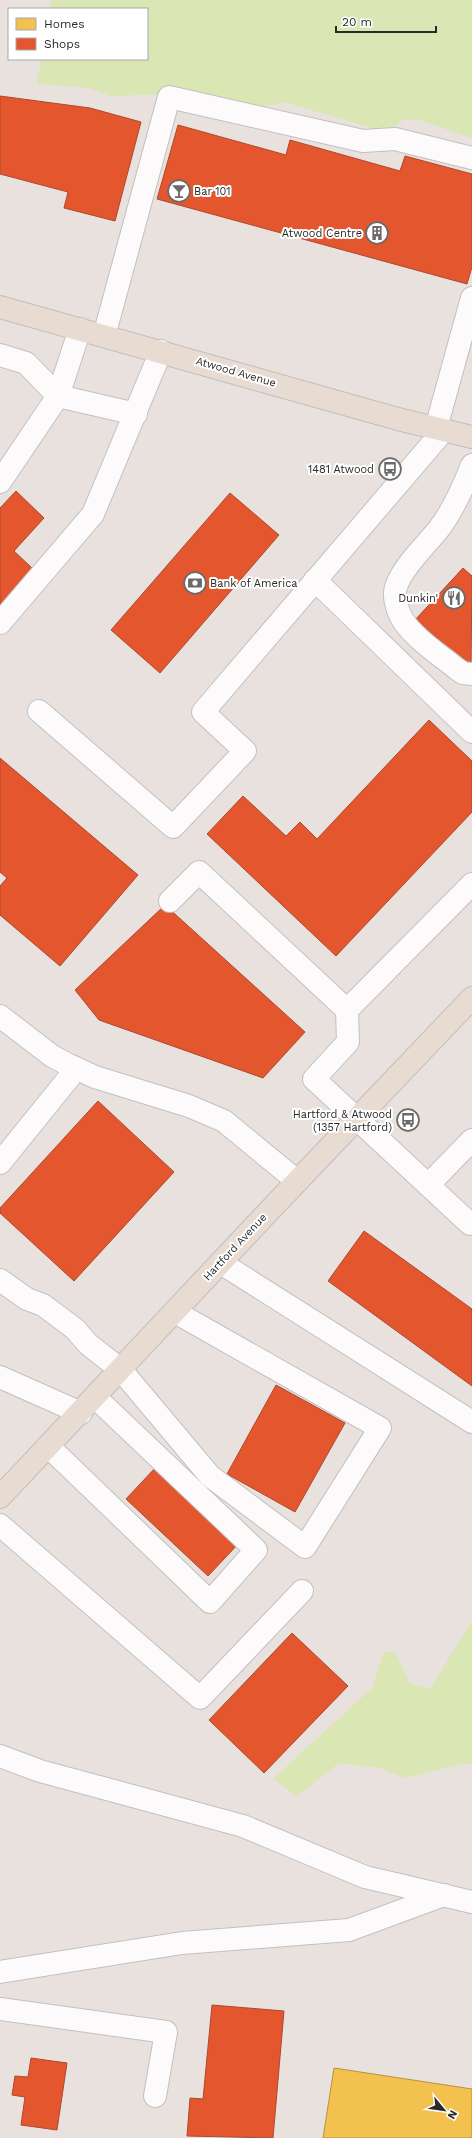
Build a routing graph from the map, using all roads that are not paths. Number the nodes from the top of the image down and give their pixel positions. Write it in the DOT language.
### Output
graph roads {
  1 [pos="472,158"];
  2 [pos="472,298"];
  3 [pos="0,307"];
  4 [pos="80,329"];
  5 [pos="104,336"];
  6 [pos="162,351"];
  7 [pos="0,355"];
  8 [pos="58,396"];
  9 [pos="136,414"];
  10 [pos="440,429"];
  11 [pos="472,437"];
  12 [pos="472,465"];
  13 [pos="6,475"];
  14 [pos="315,580"];
  15 [pos="0,623"];
  16 [pos="472,674"];
  17 [pos="39,711"];
  18 [pos="472,732"];
  19 [pos="472,884"];
  20 [pos="170,901"];
  21 [pos="472,998"];
  22 [pos="347,1010"];
  23 [pos="0,1016"];
  24 [pos="76,1069"];
  25 [pos="357,1119"];
  26 [pos="472,1140"];
  27 [pos="0,1163"];
  28 [pos="297,1182"];
  29 [pos="428,1185"];
  30 [pos="472,1222"];
  31 [pos="221,1263"];
  32 [pos="0,1280"];
  33 [pos="175,1312"];
  34 [pos="121,1370"];
  35 [pos="0,1377"];
  36 [pos="95,1397"];
  37 [pos="81,1413"];
  38 [pos="472,1422"];
  39 [pos="49,1447"];
  40 [pos="0,1498"];
  41 [pos="0,1525"];
  42 [pos="302,1591"];
  43 [pos="0,1756"];
  44 [pos="444,1895"];
  45 [pos="472,1902"];
  46 [pos="0,1972"];
  47 [pos="0,2009"];
  48 [pos="154,2096"];
  1 -- 5 [label="street"];
  2 -- 10 [label="street"];
  3 -- 4 [label="main road, Atwood Avenue"];
  4 -- 5 [label="main road, Atwood Avenue"];
  4 -- 8 [label="street"];
  5 -- 6 [label="main road, Atwood Avenue"];
  6 -- 9 [label="street"];
  6 -- 10 [label="main road, Atwood Avenue"];
  7 -- 8 [label="street"];
  8 -- 9 [label="street"];
  8 -- 13 [label="street"];
  9 -- 15 [label="street"];
  10 -- 11 [label="main road, Atwood Avenue"];
  10 -- 14 [label="street"];
  12 -- 16 [label="street"];
  14 -- 17 [label="street"];
  14 -- 18 [label="street"];
  19 -- 22 [label="street"];
  20 -- 22 [label="street"];
  21 -- 25 [label="main road, Hartford Avenue"];
  22 -- 25 [label="street"];
  23 -- 24 [label="street"];
  24 -- 27 [label="street"];
  24 -- 28 [label="street"];
  25 -- 28 [label="main road, Hartford Avenue"];
  25 -- 29 [label="street"];
  26 -- 29 [label="street"];
  28 -- 31 [label="main road, Hartford Avenue"];
  29 -- 30 [label="street"];
  31 -- 33 [label="main road, Hartford Avenue"];
  31 -- 38 [label="street"];
  32 -- 34 [label="street"];
  33 -- 34 [label="main road, Hartford Avenue"];
  33 -- 34 [label="street"];
  34 -- 36 [label="main road, Hartford Avenue"];
  35 -- 37 [label="street"];
  36 -- 37 [label="main road, Hartford Avenue"];
  36 -- 39 [label="street"];
  37 -- 39 [label="main road, Hartford Avenue"];
  39 -- 40 [label="main road, Hartford Avenue"];
  41 -- 42 [label="street"];
  43 -- 44 [label="street"];
  44 -- 45 [label="street"];
  44 -- 46 [label="street"];
  47 -- 48 [label="street"];
}
